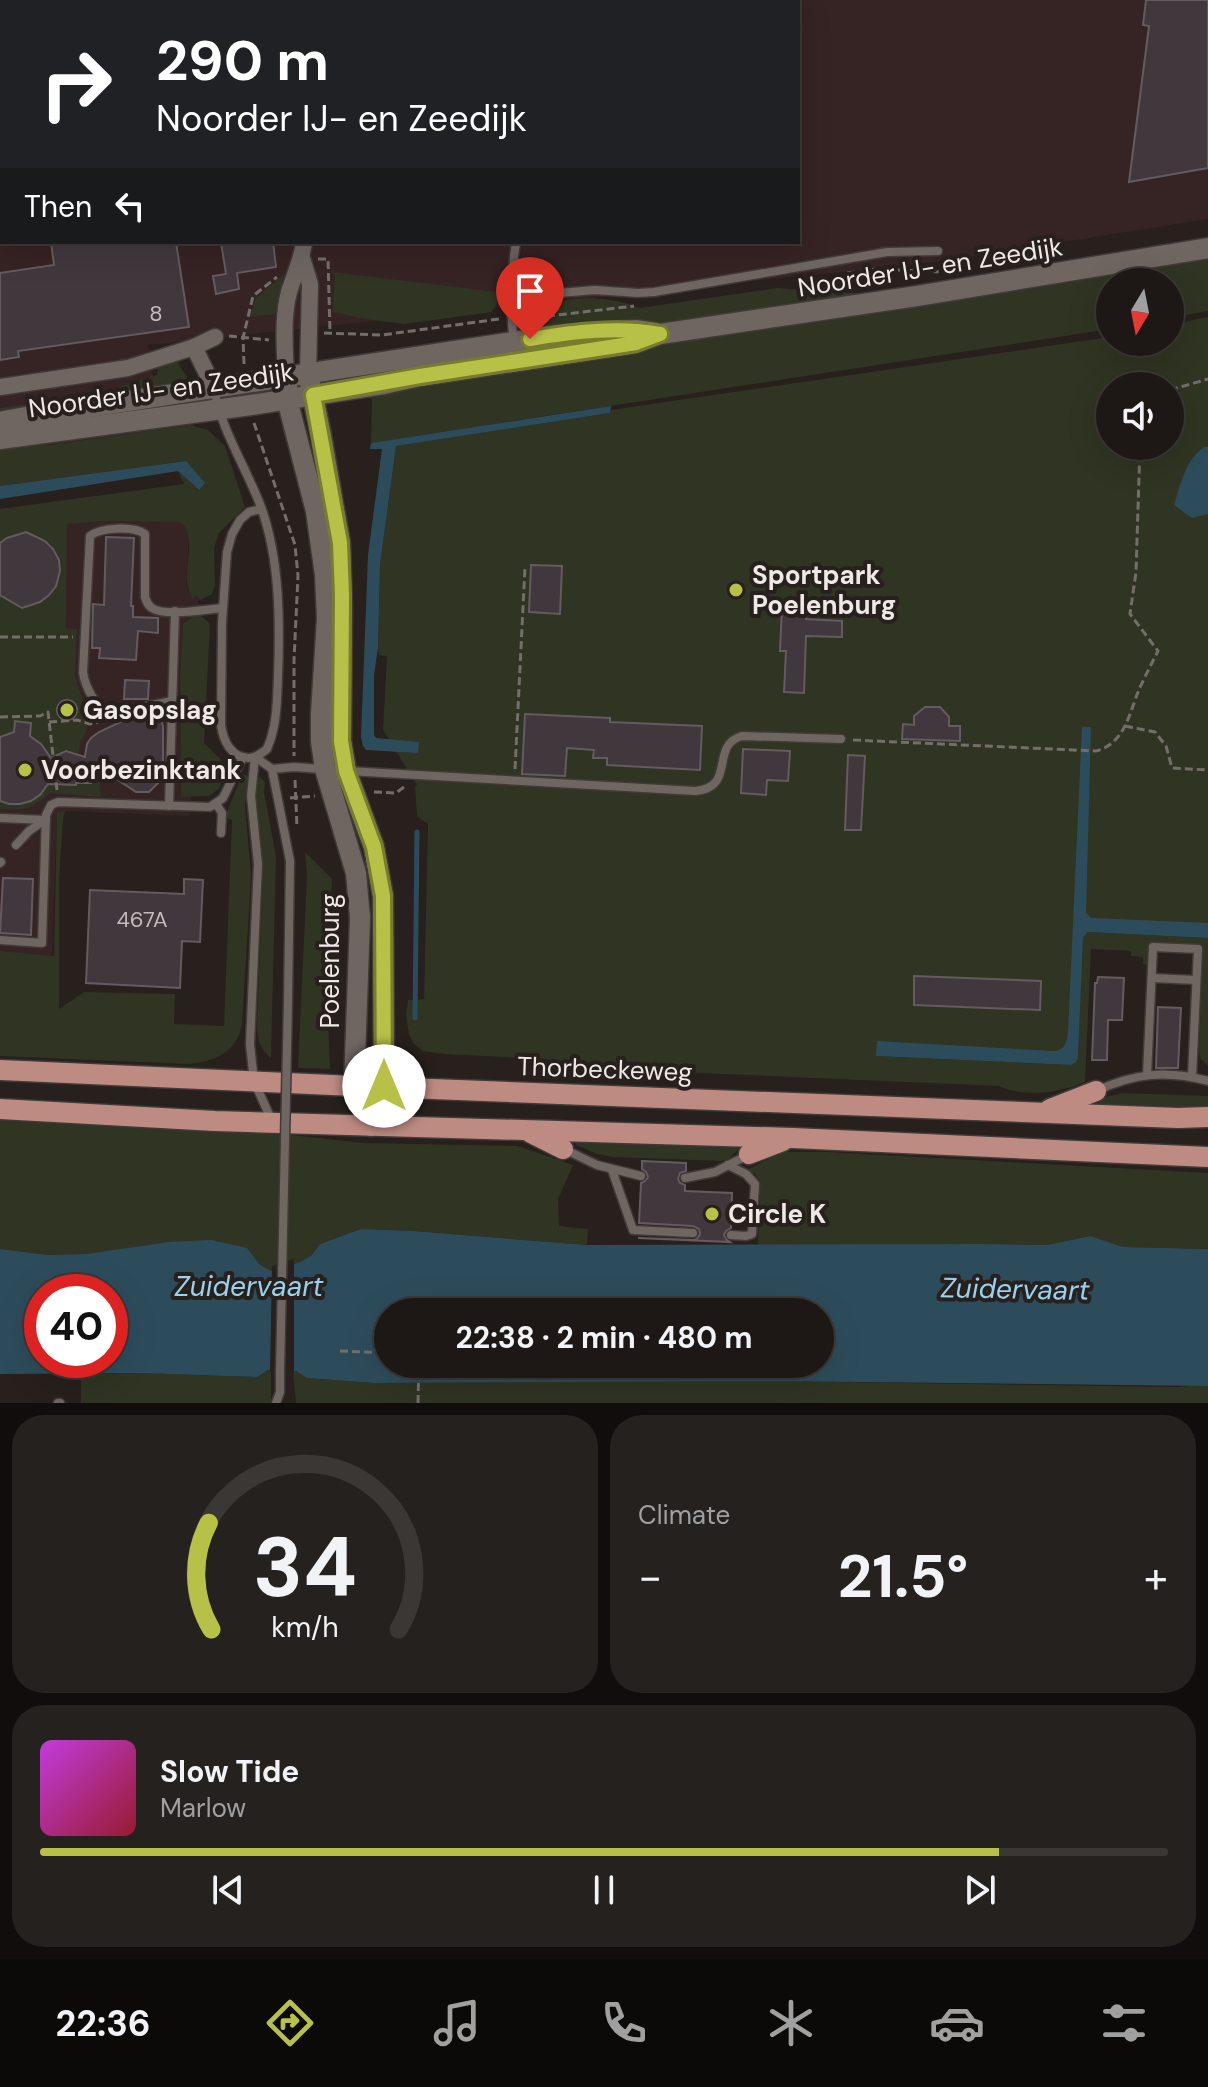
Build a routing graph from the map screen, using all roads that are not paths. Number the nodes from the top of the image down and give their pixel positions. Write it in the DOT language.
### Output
graph roads {
  1 [pos="516,244"];
  2 [pos="1208,248"];
  3 [pos="303,250"];
  4 [pos="938,251"];
  5 [pos="511,297"];
  6 [pos="215,337"];
  7 [pos="194,347"];
  8 [pos="516,352"];
  9 [pos="308,374"];
  10 [pos="286,377"];
  11 [pos="0,387"];
  12 [pos="214,388"];
  13 [pos="313,395"];
  14 [pos="289,399"];
  15 [pos="218,409"];
  16 [pos="0,422"];
  17 [pos="0,439"];
  18 [pos="261,509"];
  19 [pos="223,608"];
  20 [pos="175,611"];
  21 [pos="172,701"];
  22 [pos="841,739"];
  23 [pos="243,757"];
  24 [pos="255,757"];
  25 [pos="272,769"];
  26 [pos="336,770"];
  27 [pos="216,804"];
  28 [pos="169,806"];
  29 [pos="0,818"];
  30 [pos="46,820"];
  31 [pos="221,833"];
  32 [pos="16,845"];
  33 [pos="0,940"];
  34 [pos="1152,978"];
  35 [pos="1196,980"];
  36 [pos="0,1070"];
  37 [pos="1147,1075"];
  38 [pos="1192,1077"];
  39 [pos="254,1081"];
  40 [pos="1208,1081"];
  41 [pos="354,1086"];
  42 [pos="384,1086"];
  43 [pos="1096,1091"];
  44 [pos="0,1109"];
  45 [pos="1043,1112"];
  46 [pos="1208,1117"];
  47 [pos="272,1123"];
  48 [pos="371,1126"];
  49 [pos="520,1129"];
  50 [pos="793,1138"];
  51 [pos="563,1149"];
  52 [pos="749,1154"];
  53 [pos="1208,1157"];
  54 [pos="728,1165"];
  55 [pos="612,1170"];
  56 [pos="641,1176"];
  57 [pos="685,1178"];
  58 [pos="693,1233"];
  59 [pos="731,1235"];
  60 [pos="280,1392"];
  61 [pos="276,1403"];
  62 [pos="283,1403"];
  1 -- 5 [label="lane"];
  2 -- 8 [label="street, Noorder IJ- en Zeedijk"];
  3 -- 9 [label="street"];
  3 -- 10 [label="street"];
  4 -- 5 [label="lane"];
  5 -- 8 [label="lane"];
  6 -- 7 [label="street"];
  7 -- 11 [label="street"];
  7 -- 12 [label="street"];
  8 -- 9 [label="street, Noorder IJ- en Zeedijk"];
  8 -- 13 [label="street, Noorder IJ- en Zeedijk"];
  9 -- 10 [label="street, Noorder IJ- en Zeedijk"];
  9 -- 13 [label="street, Poelenburg"];
  10 -- 12 [label="street, Noorder IJ- en Zeedijk"];
  10 -- 14 [label="street, Poelenburg"];
  12 -- 15 [label="lane"];
  12 -- 16 [label="street, Noorder IJ- en Zeedijk"];
  13 -- 14 [label="street, Noorder IJ- en Zeedijk"];
  13 -- 26 [label="street, Poelenburg"];
  14 -- 15 [label="street, Noorder IJ- en Zeedijk"];
  14 -- 26 [label="street, Poelenburg"];
  15 -- 17 [label="street, Noorder IJ- en Zeedijk"];
  15 -- 18 [label="lane"];
  18 -- 19 [label="lane"];
  18 -- 24 [label="lane"];
  19 -- 20 [label="lane"];
  19 -- 23 [label="lane"];
  20 -- 21 [label="lane"];
  20 -- 21 [label="lane"];
  21 -- 28 [label="lane"];
  22 -- 26 [label="lane"];
  23 -- 24 [label="lane"];
  23 -- 27 [label="lane"];
  24 -- 25 [label="lane"];
  24 -- 39 [label="lane"];
  25 -- 26 [label="lane"];
  25 -- 60 [label="lane, Poelenburg, bridge"];
  26 -- 41 [label="street, Poelenburg"];
  26 -- 42 [label="street, Poelenburg"];
  27 -- 28 [label="lane"];
  27 -- 31 [label="lane"];
  28 -- 30 [label="lane"];
  29 -- 30 [label="lane"];
  30 -- 32 [label="lane"];
  30 -- 33 [label="lane"];
  34 -- 35 [label="lane"];
  34 -- 35 [label="lane"];
  34 -- 37 [label="lane"];
  35 -- 38 [label="lane"];
  36 -- 39 [label="main road, Thorbeckeweg"];
  37 -- 38 [label="lane"];
  37 -- 43 [label="lane"];
  38 -- 40 [label="lane"];
  39 -- 41 [label="main road, Thorbeckeweg"];
  39 -- 47 [label="lane"];
  41 -- 42 [label="main road, Thorbeckeweg"];
  41 -- 48 [label="street, Poelenburg"];
  42 -- 45 [label="main road, Thorbeckeweg"];
  42 -- 48 [label="street, Poelenburg"];
  43 -- 45 [label="main road"];
  44 -- 47 [label="main road"];
  45 -- 46 [label="main road, Thorbeckeweg"];
  47 -- 48 [label="main road"];
  48 -- 49 [label="main road"];
  49 -- 50 [label="main road"];
  49 -- 51 [label="main road"];
  50 -- 52 [label="main road"];
  50 -- 53 [label="main road"];
  51 -- 55 [label="lane"];
  52 -- 54 [label="lane"];
  54 -- 57 [label="lane"];
  54 -- 59 [label="lane"];
  55 -- 56 [label="lane"];
  55 -- 58 [label="lane"];
  60 -- 61 [label="lane, Poelenburg"];
  60 -- 62 [label="lane, Poelenburg"];
}
